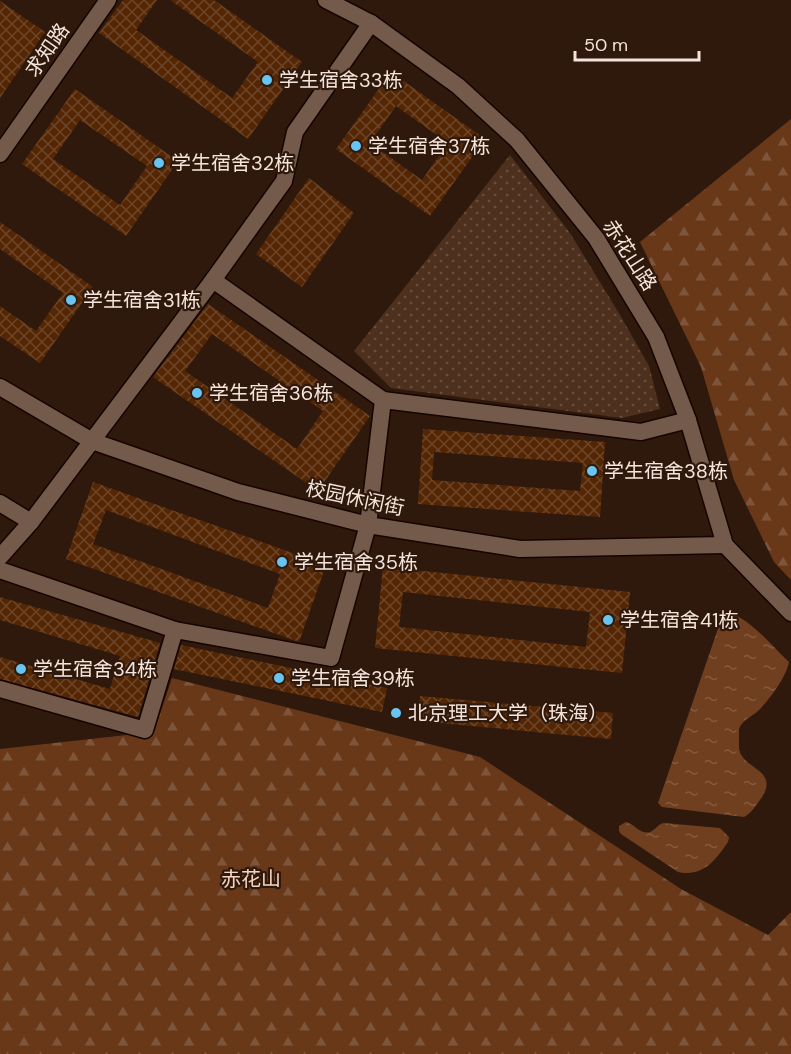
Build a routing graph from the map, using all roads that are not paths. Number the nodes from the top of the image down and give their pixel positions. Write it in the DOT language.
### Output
graph roads {
  1 [pos="108,0"];
  2 [pos="326,0"];
  3 [pos="371,23"];
  4 [pos="0,154"];
  5 [pos="213,280"];
  6 [pos="0,387"];
  7 [pos="383,400"];
  8 [pos="688,420"];
  9 [pos="92,441"];
  10 [pos="0,503"];
  11 [pos="31,522"];
  12 [pos="368,525"];
  13 [pos="725,545"];
  14 [pos="0,557"];
  15 [pos="0,570"];
  16 [pos="791,613"];
  17 [pos="174,630"];
  18 [pos="0,689"];
  1 -- 4 [label="street, 求知路"];
  2 -- 3 [label="street, 赤花山路"];
  3 -- 5 [label="street"];
  3 -- 8 [label="street, 赤花山路"];
  5 -- 7 [label="street"];
  5 -- 9 [label="street"];
  6 -- 9 [label="street, 校园休闲街"];
  7 -- 8 [label="street"];
  7 -- 12 [label="street"];
  8 -- 13 [label="street, 赤花山路"];
  9 -- 11 [label="street"];
  9 -- 12 [label="street, 校园休闲街"];
  10 -- 11 [label="street"];
  11 -- 14 [label="street"];
  12 -- 13 [label="street, 校园休闲街"];
  12 -- 17 [label="street"];
  13 -- 16 [label="street, 赤花山路"];
  15 -- 17 [label="street"];
  17 -- 18 [label="street"];
}
